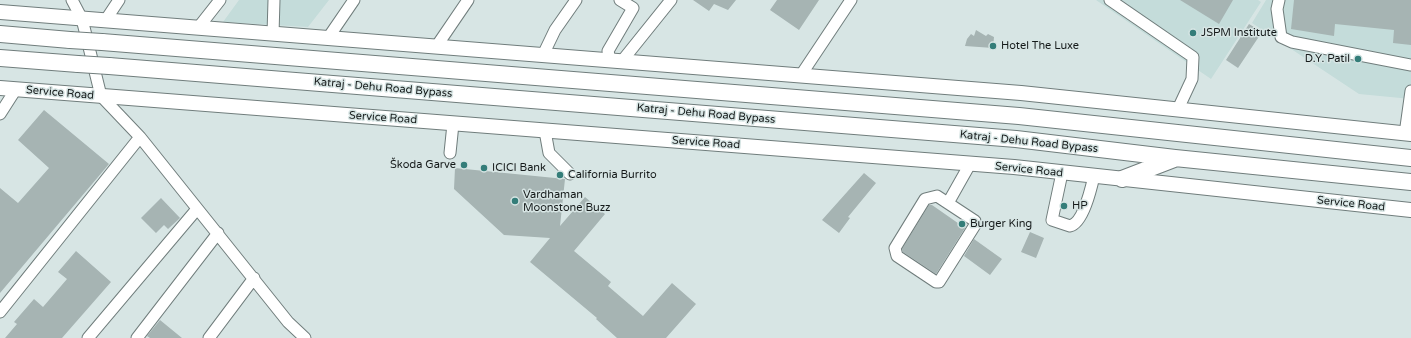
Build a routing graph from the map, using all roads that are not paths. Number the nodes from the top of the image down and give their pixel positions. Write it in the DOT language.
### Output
graph roads {
  1 [pos="72,0"];
  2 [pos="119,0"];
  3 [pos="220,0"];
  4 [pos="274,0"];
  5 [pos="354,0"];
  6 [pos="468,0"];
  7 [pos="576,0"];
  8 [pos="620,0"];
  9 [pos="670,0"];
  10 [pos="851,0"];
  11 [pos="1110,0"];
  12 [pos="1279,0"];
  13 [pos="0,12"];
  14 [pos="82,19"];
  15 [pos="105,20"];
  16 [pos="198,28"];
  17 [pos="0,34"];
  18 [pos="273,34"];
  19 [pos="328,38"];
  20 [pos="436,47"];
  21 [pos="542,55"];
  22 [pos="0,58"];
  23 [pos="616,61"];
  24 [pos="1411,65"];
  25 [pos="801,75"];
  26 [pos="0,88"];
  27 [pos="16,89"];
  28 [pos="1411,91"];
  29 [pos="101,96"];
  30 [pos="1178,109"];
  31 [pos="0,114"];
  32 [pos="454,124"];
  33 [pos="546,131"];
  34 [pos="1408,134"];
  35 [pos="140,137"];
  36 [pos="450,154"];
  37 [pos="1175,158"];
  38 [pos="1411,158"];
  39 [pos="970,164"];
  40 [pos="1062,173"];
  41 [pos="570,174"];
  42 [pos="1094,176"];
  43 [pos="1122,179"];
  44 [pos="1411,182"];
  45 [pos="948,203"];
  46 [pos="197,209"];
  47 [pos="1411,210"];
  48 [pos="218,233"];
  49 [pos="254,278"];
  50 [pos="0,312"];
  51 [pos="88,338"];
  52 [pos="137,338"];
  53 [pos="209,338"];
  54 [pos="305,338"];
  1 -- 14 [label="street"];
  2 -- 15 [label="street"];
  3 -- 16 [label="street"];
  4 -- 18 [label="street"];
  5 -- 19 [label="street"];
  6 -- 20 [label="street"];
  7 -- 21 [label="street"];
  8 -- 23 [label="street"];
  9 -- 23 [label="street"];
  10 -- 25 [label="street"];
  11 -- 30 [label="street"];
  12 -- 24 [label="street"];
  13 -- 14 [label="main road"];
  14 -- 15 [label="main road"];
  14 -- 29 [label="street"];
  15 -- 16 [label="main road"];
  16 -- 18 [label="main road"];
  17 -- 38 [label="highway, Katraj - Dehu Road Bypass, bridge"];
  18 -- 19 [label="main road"];
  19 -- 20 [label="main road"];
  20 -- 21 [label="main road"];
  21 -- 23 [label="main road"];
  22 -- 37 [label="highway, Katraj - Dehu Road Bypass, bridge"];
  23 -- 25 [label="main road"];
  25 -- 30 [label="main road"];
  26 -- 27 [label="main road, Service Road"];
  27 -- 29 [label="main road, Service Road"];
  27 -- 31 [label="street"];
  28 -- 34 [label="street"];
  29 -- 32 [label="main road, Service Road"];
  29 -- 35 [label="street"];
  30 -- 34 [label="main road"];
  32 -- 33 [label="main road, Service Road"];
  32 -- 36 [label="street"];
  33 -- 39 [label="main road, Service Road"];
  33 -- 41 [label="street"];
  35 -- 46 [label="street"];
  35 -- 50 [label="street"];
  37 -- 43 [label="highway"];
  37 -- 44 [label="highway, Katraj - Dehu Road Bypass"];
  39 -- 40 [label="main road, Service Road"];
  39 -- 45 [label="street"];
  40 -- 42 [label="main road, Service Road"];
  40 -- 42 [label="street"];
  42 -- 43 [label="main road, Service Road"];
  43 -- 47 [label="main road, Service Road"];
  45 -- 45 [label="street"];
  46 -- 48 [label="street"];
  46 -- 51 [label="street"];
  48 -- 49 [label="street"];
  48 -- 52 [label="street"];
  49 -- 53 [label="street"];
  49 -- 54 [label="street"];
}
